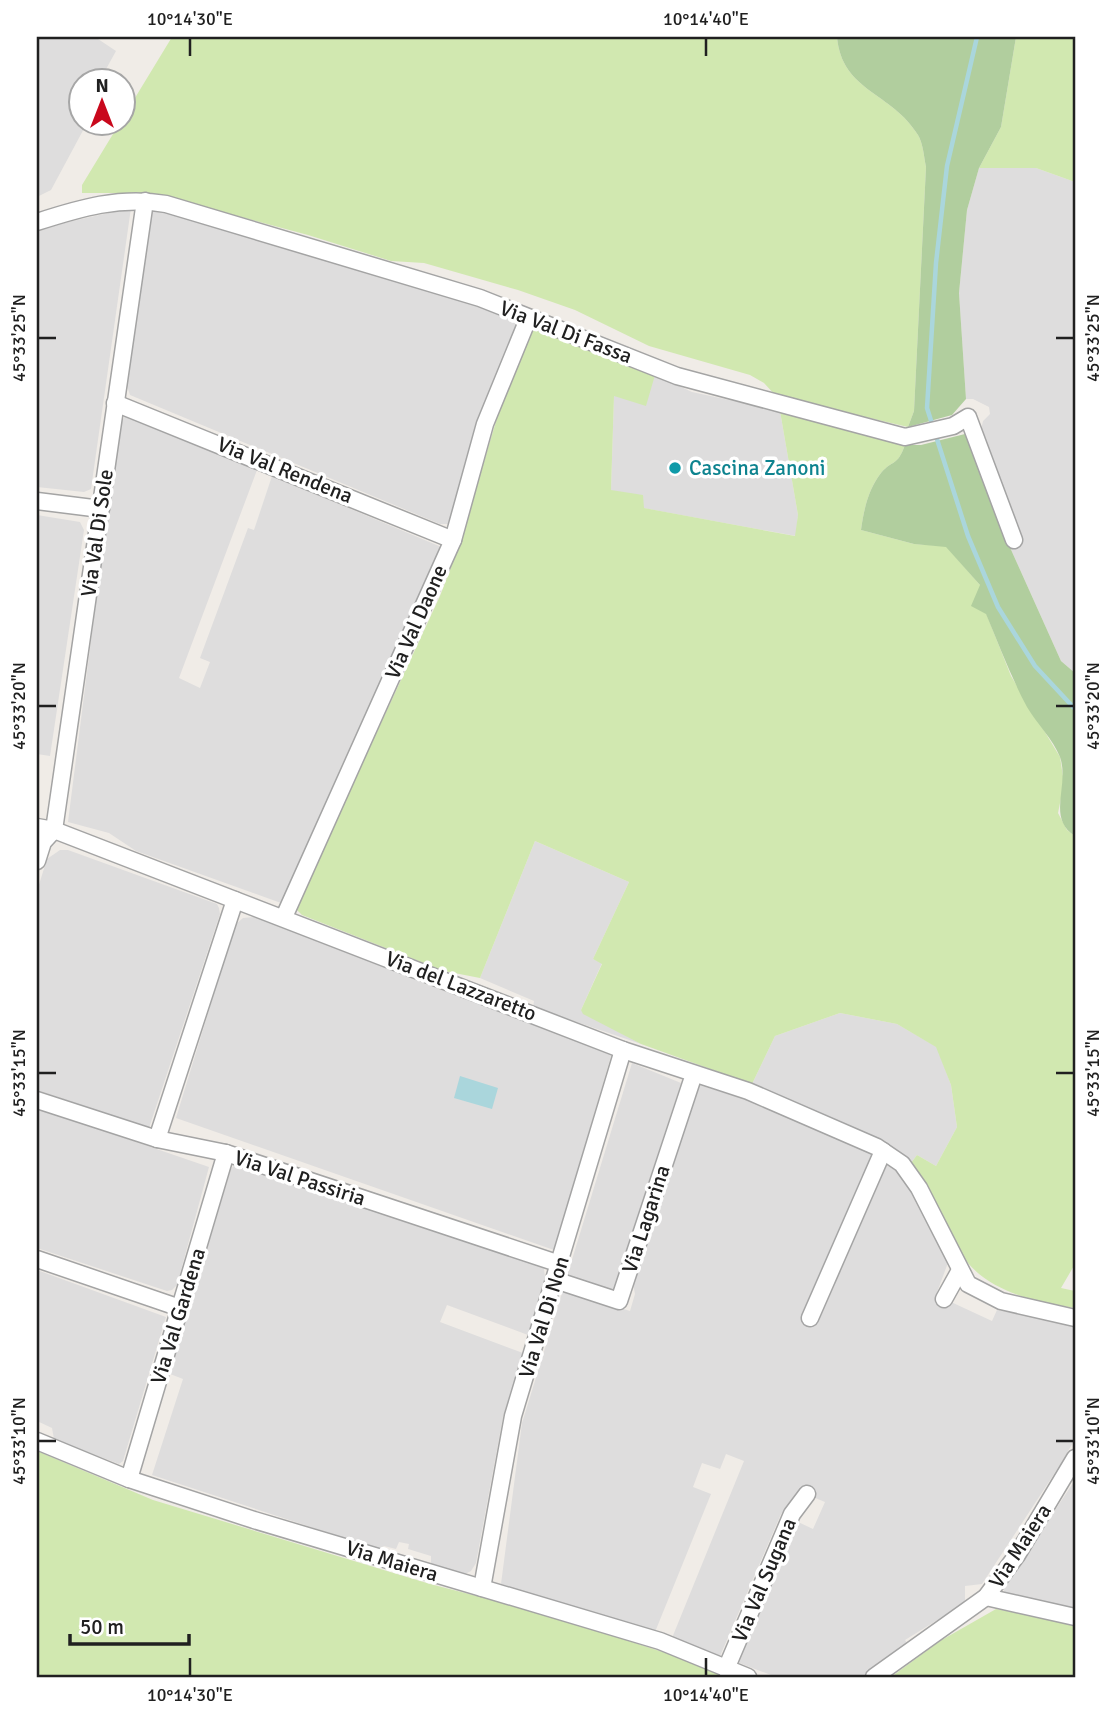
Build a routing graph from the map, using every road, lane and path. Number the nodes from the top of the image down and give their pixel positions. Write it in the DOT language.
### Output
graph roads {
  1 [pos="145,201"];
  2 [pos="37,220"];
  3 [pos="528,319"];
  4 [pos="115,403"];
  5 [pos="37,501"];
  6 [pos="101,509"];
  7 [pos="453,540"];
  8 [pos="1014,540"];
  9 [pos="37,827"];
  10 [pos="54,830"];
  11 [pos="37,860"];
  12 [pos="234,900"];
  13 [pos="284,917"];
  14 [pos="623,1050"];
  15 [pos="694,1073"];
  16 [pos="37,1100"];
  17 [pos="157,1139"];
  18 [pos="883,1151"];
  19 [pos="226,1153"];
  20 [pos="37,1259"];
  21 [pos="560,1264"];
  22 [pos="959,1272"];
  23 [pos="555,1280"];
  24 [pos="944,1298"];
  25 [pos="180,1308"];
  26 [pos="810,1318"];
  27 [pos="1075,1318"];
  28 [pos="37,1441"];
  29 [pos="1075,1458"];
  30 [pos="129,1479"];
  31 [pos="807,1494"];
  32 [pos="482,1588"];
  33 [pos="986,1597"];
  34 [pos="1075,1617"];
  35 [pos="726,1669"];
  36 [pos="748,1677"];
  37 [pos="874,1677"];
  1 -- 2 [label="street, Via Val Di Fassa"];
  1 -- 3 [label="street, Via Val Di Fassa"];
  1 -- 4 [label="street, Via Val Di Sole"];
  3 -- 7 [label="street, Via Val Daone"];
  3 -- 8 [label="street, Via Val Di Fassa"];
  4 -- 6 [label="street, Via Val Di Sole"];
  4 -- 7 [label="street, Via Val Rendena"];
  5 -- 6 [label="street"];
  6 -- 10 [label="street, Via Val Di Sole"];
  7 -- 13 [label="street, Via Val Daone"];
  9 -- 10 [label="street, Via del Lazzaretto"];
  10 -- 11 [label="street, Via Val Di Sole"];
  10 -- 12 [label="street, Via del Lazzaretto"];
  12 -- 13 [label="street, Via del Lazzaretto"];
  12 -- 17 [label="street"];
  13 -- 14 [label="street, Via del Lazzaretto"];
  14 -- 15 [label="street, Via del Lazzaretto"];
  14 -- 21 [label="street, Via Val Di Non"];
  15 -- 18 [label="street, Via del Lazzaretto"];
  15 -- 23 [label="street, Via Lagarina"];
  16 -- 17 [label="street, Via Val Passiria"];
  17 -- 19 [label="street, Via Val Passiria"];
  18 -- 22 [label="street, Via del Lazzaretto"];
  18 -- 26 [label="street"];
  19 -- 21 [label="street, Via Val Passiria"];
  19 -- 25 [label="street, Via Val Gardena"];
  20 -- 25 [label="street"];
  21 -- 23 [label="street, Via Val Di Non"];
  22 -- 24 [label="street"];
  22 -- 27 [label="street, Via del Lazzaretto"];
  23 -- 32 [label="street, Via Val Di Non"];
  25 -- 30 [label="street, Via Val Gardena"];
  28 -- 30 [label="street, Via Maiera"];
  29 -- 33 [label="street, Via Maiera"];
  30 -- 32 [label="street, Via Maiera"];
  31 -- 35 [label="street, Via Val Sugana"];
  32 -- 35 [label="street, Via Maiera"];
  33 -- 34 [label="street, Via Maiera"];
  33 -- 37 [label="street, Via Maiera"];
  35 -- 36 [label="street, Via Maiera"];
}
